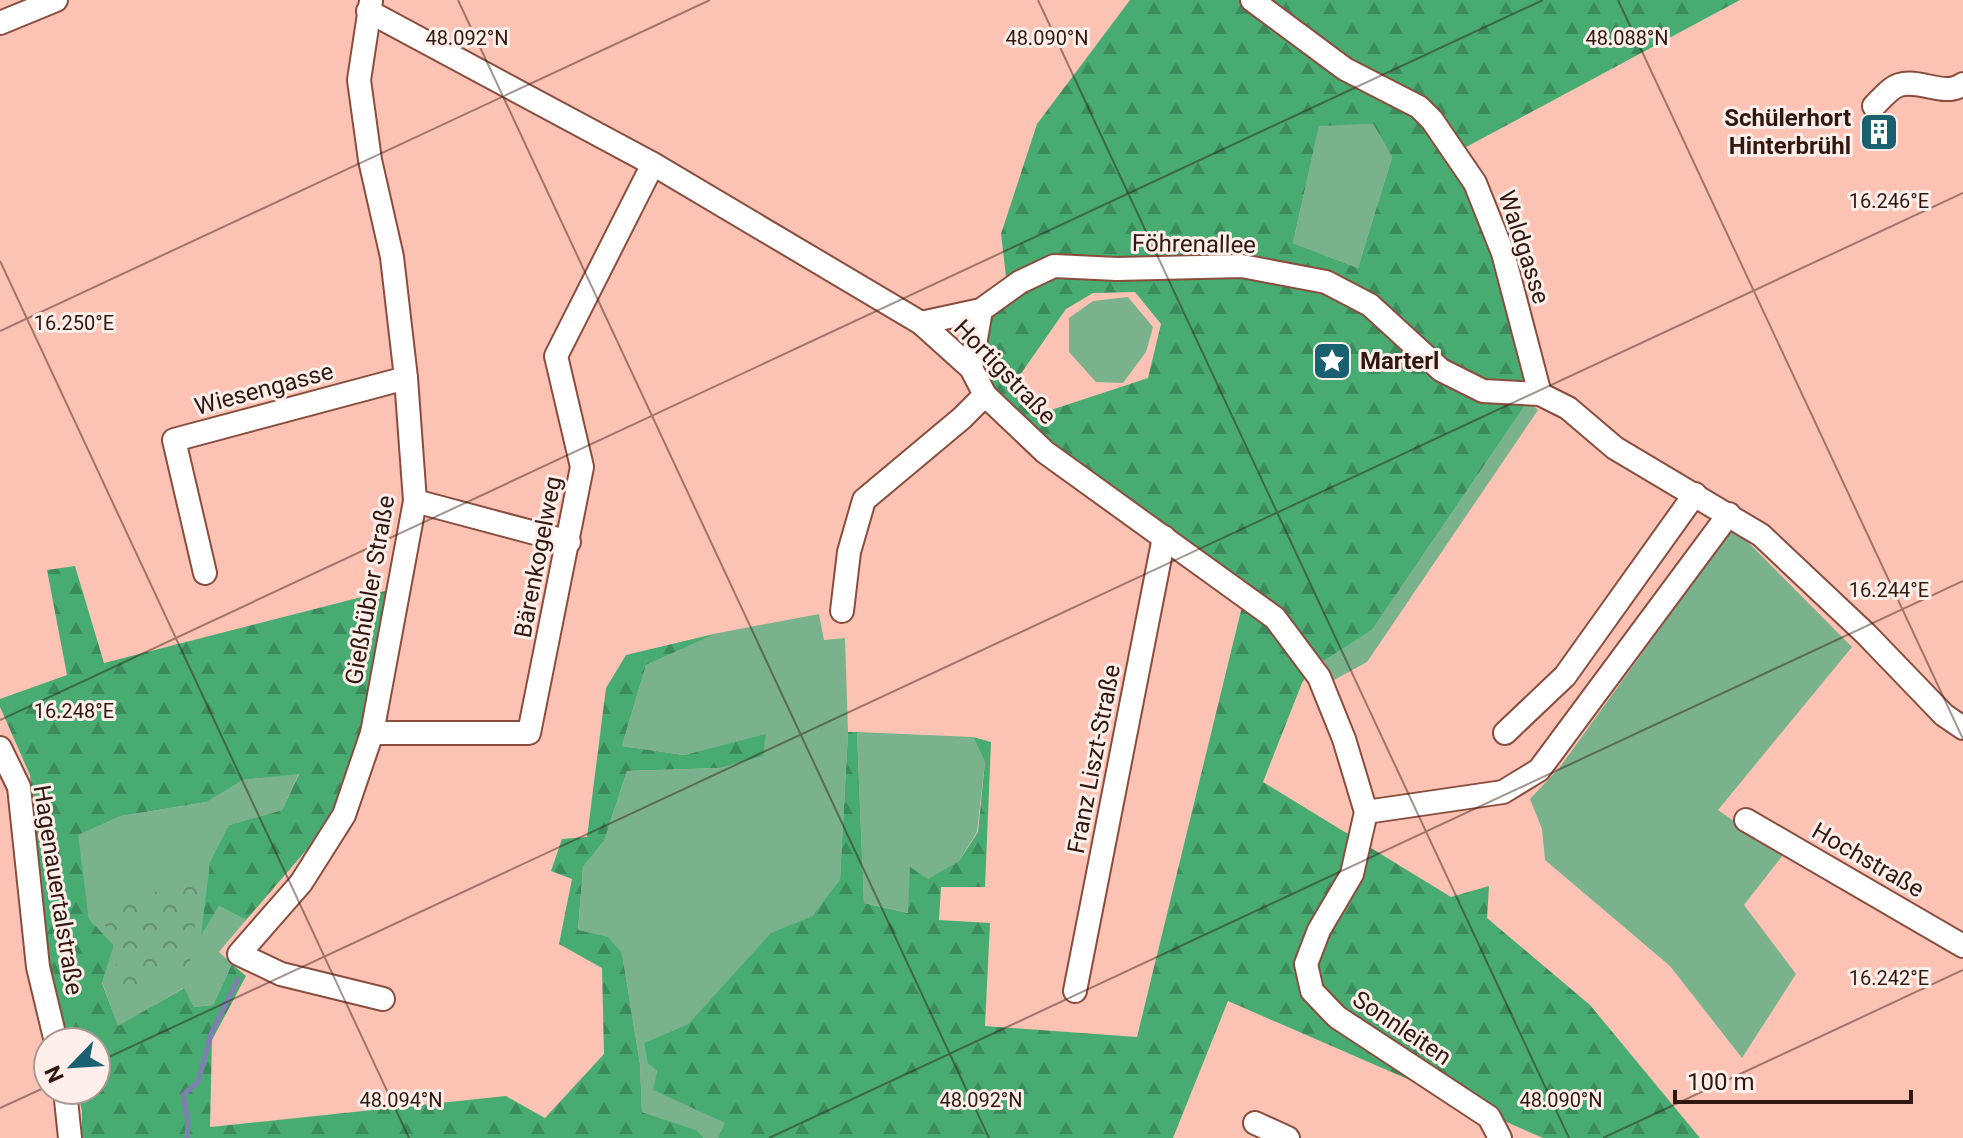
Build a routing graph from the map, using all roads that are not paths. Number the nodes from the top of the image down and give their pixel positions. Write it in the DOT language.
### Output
graph roads {
  1 [pos="56,0"];
  2 [pos="1252,0"];
  3 [pos="369,6"];
  4 [pos="0,23"];
  5 [pos="1963,84"];
  6 [pos="1874,106"];
  7 [pos="653,164"];
  8 [pos="981,310"];
  9 [pos="921,323"];
  10 [pos="971,368"];
  11 [pos="406,378"];
  12 [pos="1540,394"];
  13 [pos="985,395"];
  14 [pos="1695,494"];
  15 [pos="415,501"];
  16 [pos="1729,514"];
  17 [pos="1164,537"];
  18 [pos="569,542"];
  19 [pos="205,573"];
  20 [pos="842,611"];
  21 [pos="1963,728"];
  22 [pos="372,733"];
  23 [pos="1505,733"];
  24 [pos="0,748"];
  25 [pos="1366,812"];
  26 [pos="1746,820"];
  27 [pos="1963,946"];
  28 [pos="1075,991"];
  29 [pos="383,999"];
  30 [pos="52,1026"];
  31 [pos="67,1106"];
  32 [pos="1255,1123"];
  33 [pos="70,1138"];
  34 [pos="1288,1138"];
  35 [pos="1500,1138"];
  1 -- 4 [label="street"];
  2 -- 12 [label="street, Waldgasse"];
  3 -- 7 [label="street, Hortigstraße"];
  3 -- 11 [label="street, Gießhübler Straße"];
  5 -- 6 [label="street"];
  7 -- 9 [label="street, Hortigstraße"];
  7 -- 18 [label="street, Bärenkogelweg"];
  8 -- 9 [label="street, Föhrenallee"];
  8 -- 10 [label="street"];
  8 -- 12 [label="street, Föhrenallee"];
  9 -- 10 [label="street, Hortigstraße"];
  10 -- 13 [label="street, Hortigstraße"];
  11 -- 15 [label="street, Gießhübler Straße"];
  11 -- 19 [label="street, Wiesengasse"];
  12 -- 14 [label="street"];
  13 -- 17 [label="street, Hortigstraße"];
  13 -- 20 [label="street"];
  14 -- 16 [label="street"];
  14 -- 23 [label="street"];
  15 -- 18 [label="street"];
  15 -- 22 [label="street, Gießhübler Straße"];
  16 -- 21 [label="street"];
  16 -- 25 [label="street"];
  17 -- 25 [label="street, Hortigstraße"];
  17 -- 28 [label="street, Franz Liszt-Straße"];
  18 -- 22 [label="street, Bärenkogelweg"];
  22 -- 29 [label="street, Gießhübler Straße"];
  24 -- 30 [label="street, Hagenauertalstraße"];
  25 -- 35 [label="street, Sonnleiten"];
  26 -- 27 [label="street, Hochstraße"];
  31 -- 33 [label="street"];
  32 -- 34 [label="street"];
}
